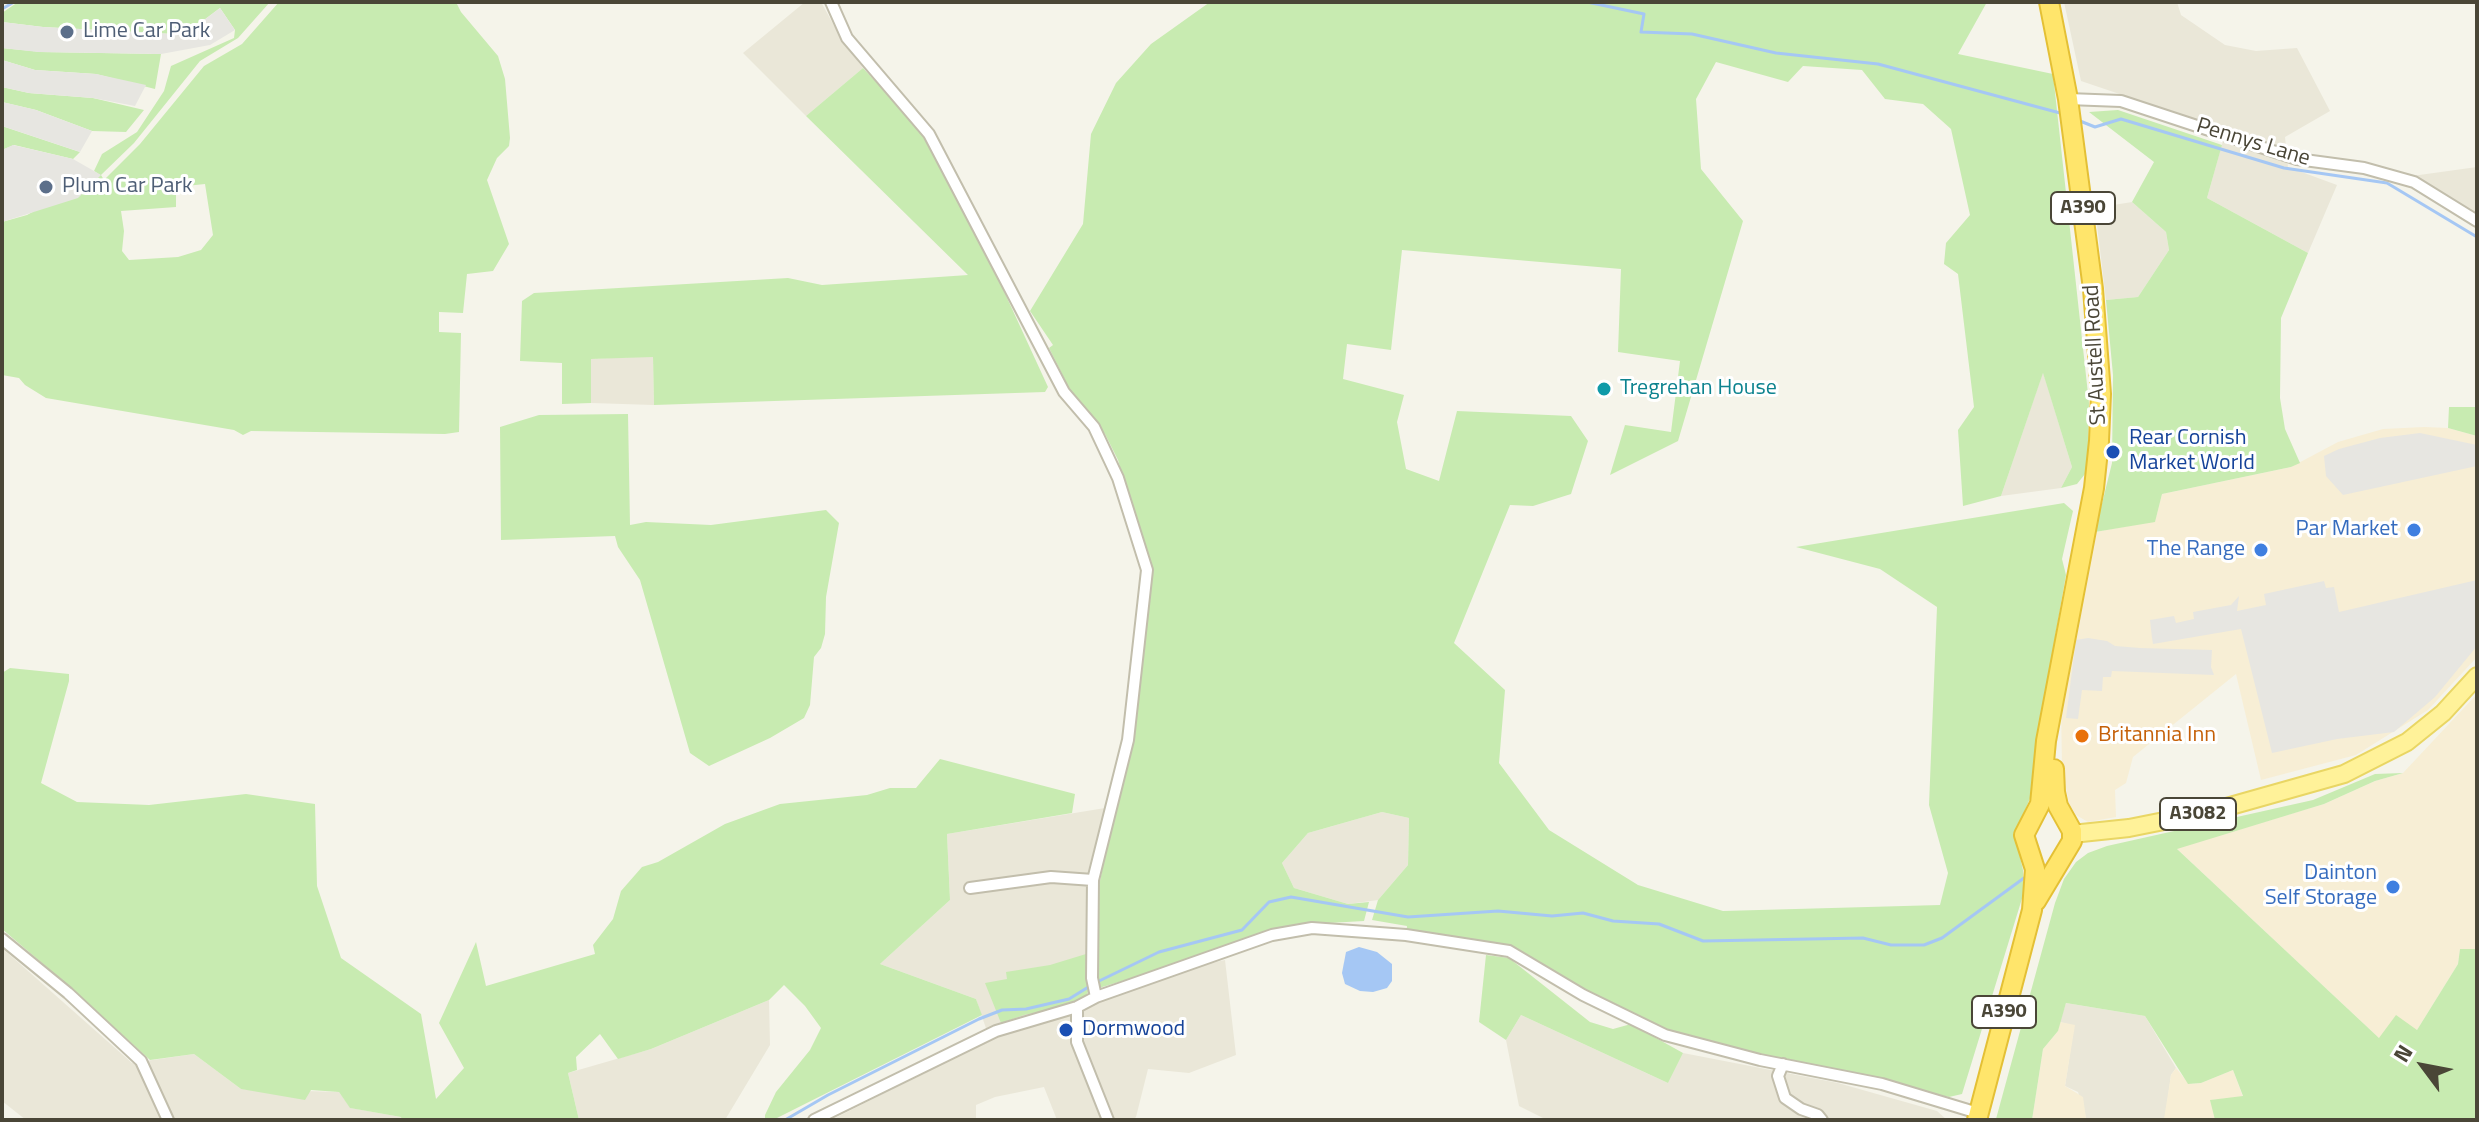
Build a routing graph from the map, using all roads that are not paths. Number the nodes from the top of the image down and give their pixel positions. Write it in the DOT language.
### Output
graph roads {
  1 [pos="831,2"];
  2 [pos="2049,2"];
  3 [pos="2068,99"];
  4 [pos="2477,221"];
  5 [pos="2477,676"];
  6 [pos="2054,707"];
  7 [pos="2030,821"];
  8 [pos="2069,827"];
  9 [pos="2030,852"];
  10 [pos="2060,858"];
  11 [pos="1093,880"];
  12 [pos="970,888"];
  13 [pos="2032,910"];
  14 [pos="2,939"];
  15 [pos="1094,988"];
  16 [pos="1077,1007"];
  17 [pos="1783,1064"];
  18 [pos="1978,1117"];
  19 [pos="168,1120"];
  20 [pos="814,1120"];
  21 [pos="1108,1120"];
  22 [pos="1822,1120"];
  1 -- 11 [label="street"];
  2 -- 3 [label="highway, St Austell Road / A390"];
  3 -- 4 [label="street, Pennys Lane"];
  3 -- 6 [label="highway, St Austell Road / A390"];
  5 -- 8 [label="main road, A3082"];
  6 -- 7 [label="highway"];
  6 -- 8 [label="highway"];
  7 -- 8 [label="highway"];
  7 -- 9 [label="highway"];
  8 -- 10 [label="highway"];
  9 -- 10 [label="highway"];
  9 -- 13 [label="highway"];
  10 -- 13 [label="highway"];
  11 -- 12 [label="street"];
  11 -- 15 [label="street"];
  13 -- 18 [label="highway, A390"];
  14 -- 19 [label="street"];
  15 -- 16 [label="street"];
  15 -- 17 [label="street"];
  16 -- 20 [label="street"];
  16 -- 21 [label="street"];
  17 -- 18 [label="street"];
  17 -- 22 [label="street"];
}
